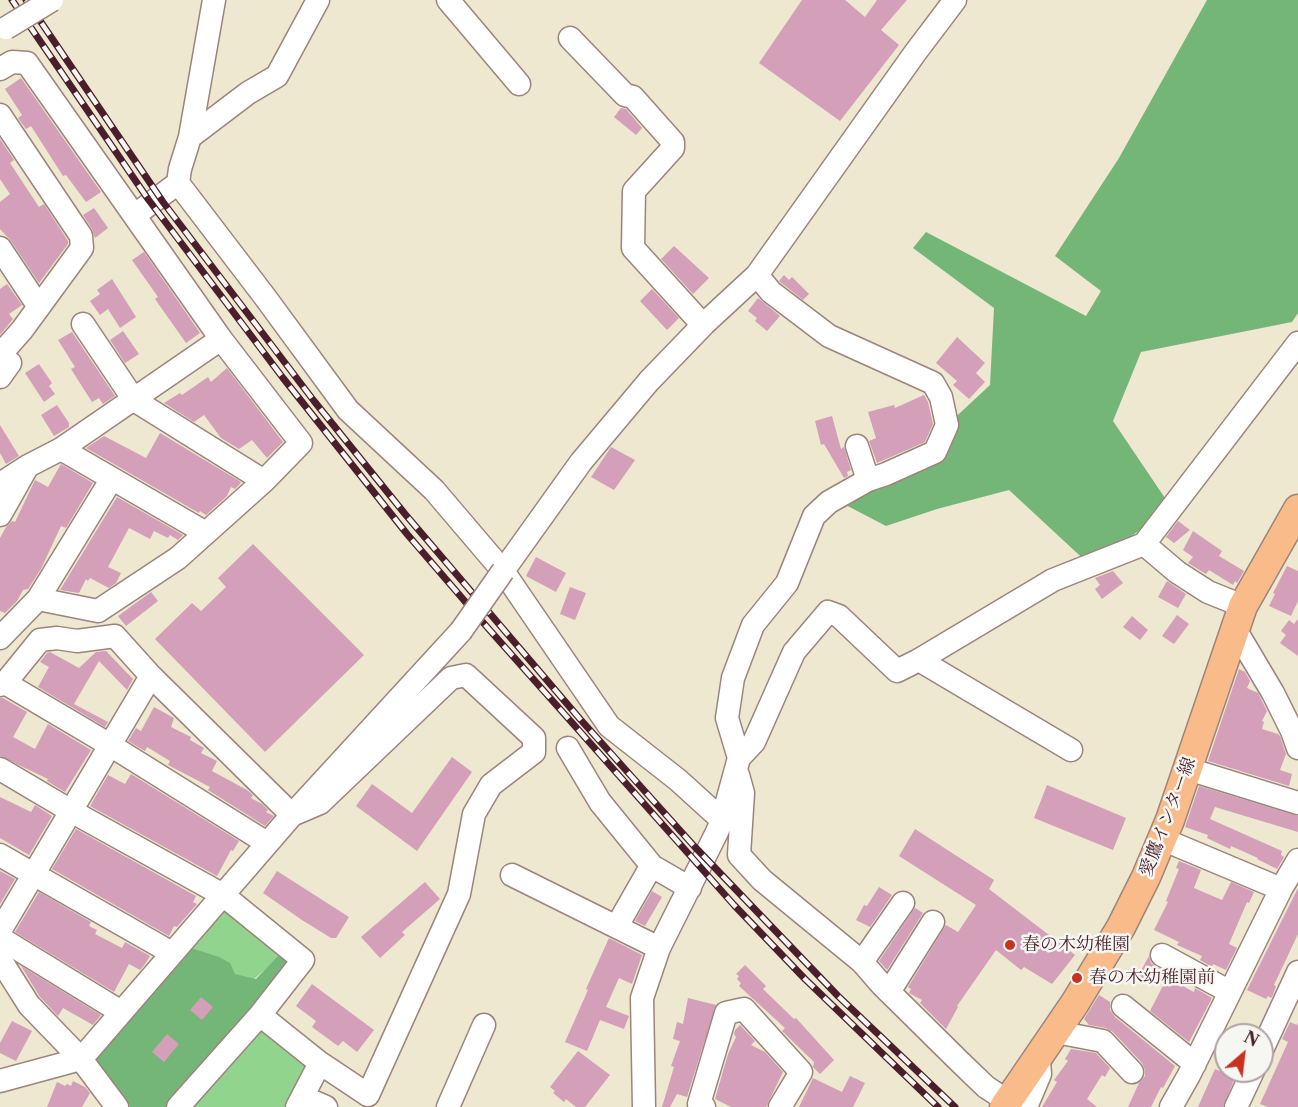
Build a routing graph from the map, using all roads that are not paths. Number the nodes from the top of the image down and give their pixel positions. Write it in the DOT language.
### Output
graph roads {
  1 [pos="52,0"];
  2 [pos="214,0"];
  3 [pos="318,0"];
  4 [pos="448,0"];
  5 [pos="955,0"];
  6 [pos="3,29"];
  7 [pos="570,38"];
  8 [pos="0,69"];
  9 [pos="519,84"];
  10 [pos="0,115"];
  11 [pos="190,138"];
  12 [pos="178,183"];
  13 [pos="135,215"];
  14 [pos="0,248"];
  15 [pos="758,275"];
  16 [pos="39,308"];
  17 [pos="83,324"];
  18 [pos="703,325"];
  19 [pos="221,339"];
  20 [pos="1298,343"];
  21 [pos="0,356"];
  22 [pos="0,377"];
  23 [pos="134,400"];
  24 [pos="858,446"];
  25 [pos="61,449"];
  26 [pos="28,466"];
  27 [pos="111,480"];
  28 [pos="868,480"];
  29 [pos="264,481"];
  30 [pos="0,484"];
  31 [pos="1298,509"];
  32 [pos="0,515"];
  33 [pos="206,533"];
  34 [pos="1144,544"];
  35 [pos="503,571"];
  36 [pos="38,599"];
  37 [pos="1239,617"];
  38 [pos="0,638"];
  39 [pos="919,660"];
  40 [pos="151,675"];
  41 [pos="2,684"];
  42 [pos="110,745"];
  43 [pos="568,748"];
  44 [pos="1298,748"];
  45 [pos="1071,750"];
  46 [pos="738,763"];
  47 [pos="0,769"];
  48 [pos="1188,769"];
  49 [pos="1298,803"];
  50 [pos="71,811"];
  51 [pos="292,815"];
  52 [pos="722,820"];
  53 [pos="1162,839"];
  54 [pos="267,843"];
  55 [pos="0,855"];
  56 [pos="1297,865"];
  57 [pos="649,870"];
  58 [pos="34,875"];
  59 [pos="512,875"];
  60 [pos="690,888"];
  61 [pos="1281,889"];
  62 [pos="223,895"];
  63 [pos="903,903"];
  64 [pos="933,922"];
  65 [pos="617,926"];
  66 [pos="0,931"];
  67 [pos="0,938"];
  68 [pos="659,948"];
  69 [pos="172,953"];
  70 [pos="1162,955"];
  71 [pos="0,959"];
  72 [pos="862,962"];
  73 [pos="1298,972"];
  74 [pos="889,992"];
  75 [pos="1230,992"];
  76 [pos="1124,1006"];
  77 [pos="121,1012"];
  78 [pos="260,1015"];
  79 [pos="1274,1024"];
  80 [pos="484,1025"];
  81 [pos="1056,1032"];
  82 [pos="81,1059"];
  83 [pos="320,1063"];
  84 [pos="1195,1064"];
  85 [pos="1132,1072"];
  86 [pos="0,1081"];
  87 [pos="1247,1083"];
  88 [pos="300,1102"];
  89 [pos="1013,1105"];
  90 [pos="117,1107"];
  91 [pos="178,1107"];
  92 [pos="326,1107"];
  93 [pos="448,1107"];
  94 [pos="644,1107"];
  95 [pos="704,1107"];
  96 [pos="780,1107"];
  97 [pos="1171,1107"];
  98 [pos="1236,1107"];
  1 -- 6 [label="street, bridge"];
  2 -- 11 [label="street"];
  3 -- 11 [label="street"];
  4 -- 9 [label="street"];
  5 -- 15 [label="street"];
  7 -- 18 [label="street"];
  8 -- 13 [label="street"];
  10 -- 16 [label="street"];
  11 -- 12 [label="street"];
  12 -- 13 [label="street"];
  12 -- 35 [label="street"];
  13 -- 19 [label="street"];
  14 -- 16 [label="street"];
  15 -- 18 [label="street"];
  15 -- 28 [label="street"];
  16 -- 21 [label="street"];
  17 -- 23 [label="street"];
  18 -- 35 [label="street"];
  19 -- 23 [label="street"];
  19 -- 29 [label="street"];
  20 -- 34 [label="street"];
  21 -- 22 [label="street"];
  23 -- 25 [label="street"];
  23 -- 29 [label="street"];
  24 -- 28 [label="street"];
  25 -- 26 [label="street"];
  25 -- 27 [label="street"];
  26 -- 30 [label="street"];
  26 -- 32 [label="street"];
  27 -- 33 [label="street"];
  27 -- 36 [label="street"];
  28 -- 46 [label="street"];
  29 -- 33 [label="street"];
  31 -- 37 [label="main road, 愛鷹インター線"];
  33 -- 36 [label="street"];
  34 -- 37 [label="street"];
  34 -- 39 [label="street"];
  35 -- 51 [label="street, bridge"];
  35 -- 52 [label="street"];
  36 -- 38 [label="street"];
  37 -- 44 [label="street"];
  37 -- 48 [label="main road, 愛鷹インター線"];
  39 -- 45 [label="street"];
  39 -- 46 [label="street"];
  40 -- 41 [label="street"];
  40 -- 42 [label="street"];
  40 -- 51 [label="street"];
  41 -- 42 [label="street"];
  42 -- 50 [label="street"];
  42 -- 54 [label="street"];
  43 -- 60 [label="street"];
  46 -- 52 [label="street"];
  46 -- 72 [label="street"];
  47 -- 50 [label="street"];
  48 -- 49 [label="street"];
  48 -- 53 [label="main road, 愛鷹インター線"];
  50 -- 58 [label="street"];
  50 -- 62 [label="street"];
  51 -- 54 [label="street"];
  51 -- 83 [label="street"];
  52 -- 60 [label="street"];
  53 -- 61 [label="street"];
  53 -- 81 [label="main road, 愛鷹インター線"];
  54 -- 62 [label="street"];
  55 -- 58 [label="street"];
  56 -- 61 [label="street"];
  57 -- 65 [label="street"];
  58 -- 66 [label="street"];
  58 -- 69 [label="street"];
  59 -- 65 [label="street"];
  60 -- 68 [label="street"];
  61 -- 75 [label="street"];
  62 -- 69 [label="street"];
  62 -- 78 [label="street"];
  63 -- 72 [label="street"];
  64 -- 74 [label="street"];
  65 -- 68 [label="street"];
  67 -- 77 [label="street"];
  68 -- 94 [label="street"];
  69 -- 77 [label="street"];
  70 -- 75 [label="street"];
  71 -- 82 [label="street"];
  72 -- 74 [label="street"];
  73 -- 79 [label="street"];
  74 -- 89 [label="street"];
  75 -- 84 [label="street"];
  76 -- 84 [label="street"];
  77 -- 82 [label="street"];
  78 -- 83 [label="street"];
  78 -- 91 [label="street"];
  80 -- 93 [label="street"];
  81 -- 85 [label="street"];
  81 -- 89 [label="main road, 愛鷹インター線"];
  82 -- 86 [label="street"];
  82 -- 90 [label="street"];
  83 -- 88 [label="street"];
  84 -- 97 [label="street"];
  87 -- 98 [label="street"];
  88 -- 92 [label="street"];
  95 -- 96 [label="street"];
}
